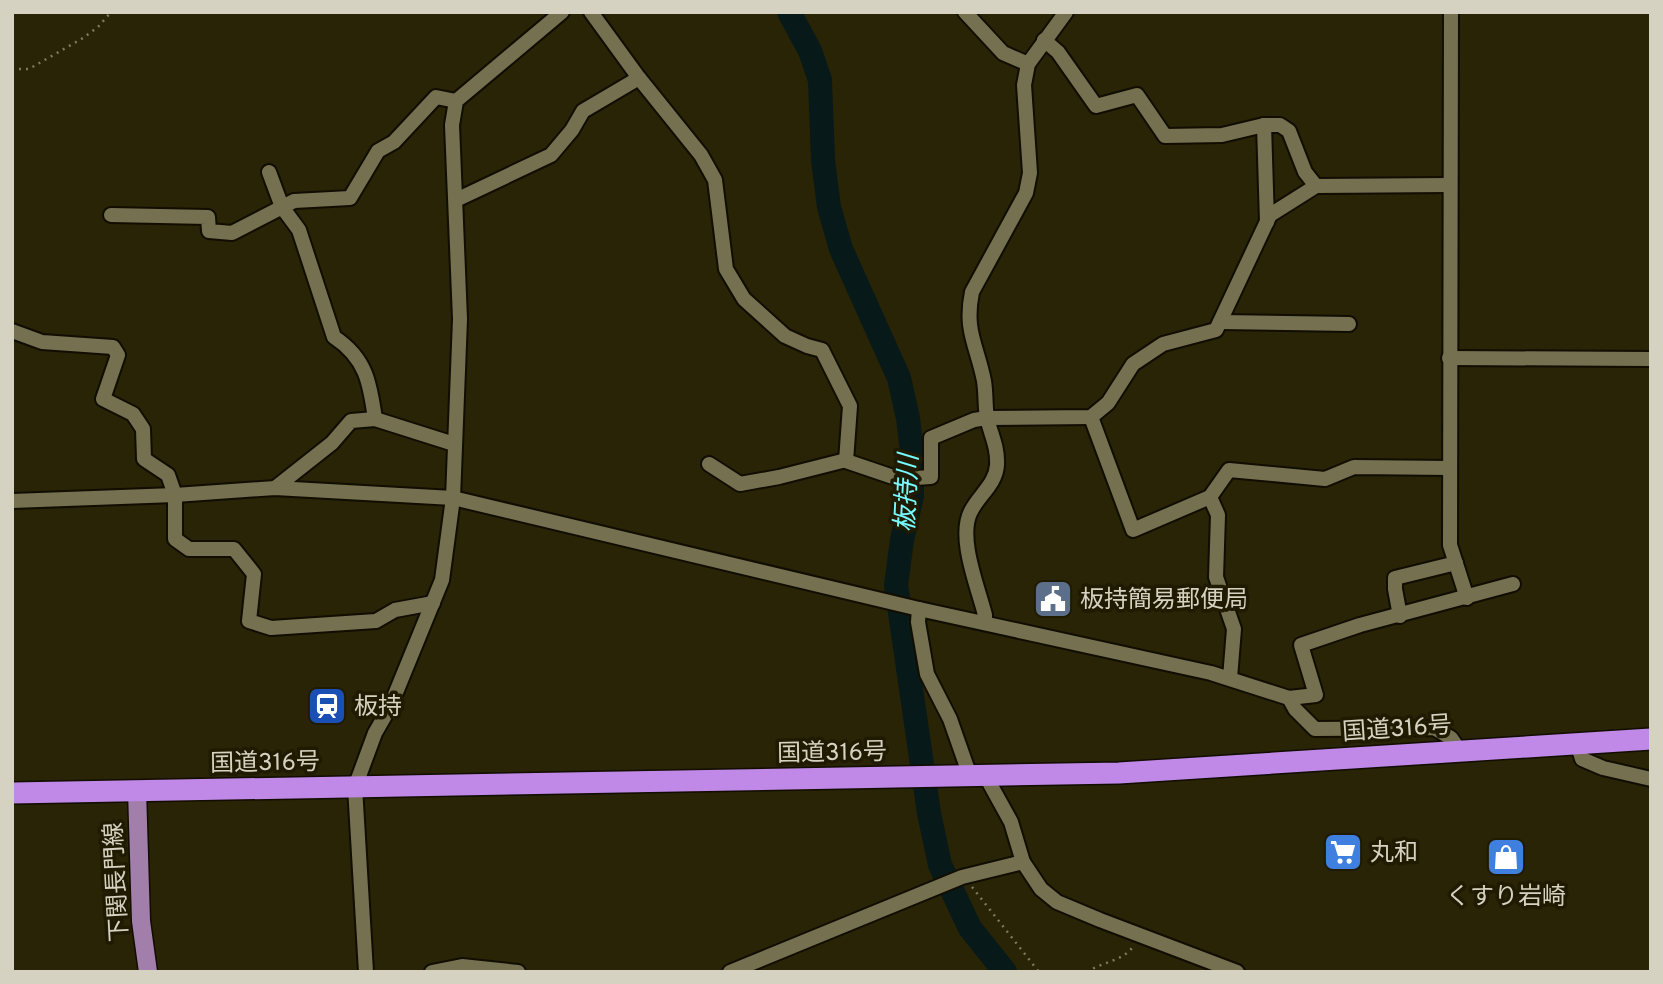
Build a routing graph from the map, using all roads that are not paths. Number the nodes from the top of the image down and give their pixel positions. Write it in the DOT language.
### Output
graph roads {
  1 [pos="562,12"];
  2 [pos="965,12"];
  3 [pos="1066,12"];
  4 [pos="1451,12"];
  5 [pos="597,15"];
  6 [pos="1044,40"];
  7 [pos="1028,64"];
  8 [pos="639,78"];
  9 [pos="456,101"];
  10 [pos="1264,125"];
  11 [pos="269,172"];
  12 [pos="1450,185"];
  13 [pos="1316,186"];
  14 [pos="456,200"];
  15 [pos="282,207"];
  16 [pos="111,215"];
  17 [pos="1267,222"];
  18 [pos="1220,322"];
  19 [pos="1349,324"];
  20 [pos="12,331"];
  21 [pos="1449,358"];
  22 [pos="1651,359"];
  23 [pos="1091,417"];
  24 [pos="988,418"];
  25 [pos="375,419"];
  26 [pos="454,444"];
  27 [pos="846,460"];
  28 [pos="709,464"];
  29 [pos="1450,468"];
  30 [pos="275,488"];
  31 [pos="175,495"];
  32 [pos="1210,497"];
  33 [pos="453,498"];
  34 [pos="12,501"];
  35 [pos="1456,563"];
  36 [pos="1513,584"];
  37 [pos="1467,598"];
  38 [pos="433,603"];
  39 [pos="914,608"];
  40 [pos="1400,616"];
  41 [pos="985,623"];
  42 [pos="1230,678"];
  43 [pos="1289,698"];
  44 [pos="1651,739"];
  45 [pos="1577,743"];
  46 [pos="1460,751"];
  47 [pos="971,776"];
  48 [pos="1651,779"];
  49 [pos="355,787"];
  50 [pos="137,790"];
  51 [pos="12,793"];
  52 [pos="1023,862"];
  53 [pos="148,972"];
  54 [pos="366,972"];
  55 [pos="432,972"];
  56 [pos="518,972"];
  57 [pos="730,972"];
  58 [pos="1237,972"];
  1 -- 9 [label="street"];
  2 -- 7 [label="street"];
  3 -- 6 [label="street"];
  4 -- 12 [label="street"];
  5 -- 8 [label="street"];
  6 -- 7 [label="street"];
  6 -- 10 [label="street"];
  7 -- 24 [label="street"];
  8 -- 14 [label="street"];
  8 -- 27 [label="street"];
  9 -- 14 [label="street"];
  9 -- 15 [label="street"];
  10 -- 13 [label="street"];
  10 -- 17 [label="street"];
  11 -- 15 [label="street"];
  12 -- 13 [label="street"];
  12 -- 21 [label="street"];
  13 -- 17 [label="street"];
  14 -- 26 [label="street"];
  15 -- 16 [label="street"];
  15 -- 25 [label="street"];
  17 -- 18 [label="street"];
  18 -- 19 [label="street"];
  18 -- 23 [label="street"];
  20 -- 31 [label="street"];
  21 -- 22 [label="street"];
  21 -- 29 [label="street"];
  23 -- 24 [label="street"];
  23 -- 32 [label="street"];
  24 -- 27 [label="street"];
  24 -- 41 [label="street"];
  25 -- 26 [label="street"];
  25 -- 30 [label="street"];
  26 -- 33 [label="street"];
  27 -- 28 [label="street"];
  29 -- 32 [label="street"];
  29 -- 35 [label="street"];
  30 -- 31 [label="street"];
  30 -- 33 [label="street"];
  31 -- 34 [label="street"];
  31 -- 38 [label="street"];
  32 -- 42 [label="street"];
  33 -- 38 [label="street"];
  33 -- 39 [label="street"];
  35 -- 37 [label="street"];
  35 -- 40 [label="street"];
  36 -- 37 [label="street"];
  37 -- 40 [label="street"];
  38 -- 49 [label="street"];
  39 -- 41 [label="street"];
  39 -- 47 [label="street"];
  40 -- 43 [label="street"];
  41 -- 42 [label="street"];
  42 -- 43 [label="street"];
  43 -- 46 [label="street"];
  44 -- 45 [label="highway, 国道316号"];
  45 -- 46 [label="highway, 国道316号"];
  45 -- 48 [label="street"];
  46 -- 47 [label="highway, 国道316号"];
  47 -- 49 [label="highway, 国道316号"];
  47 -- 52 [label="street"];
  49 -- 50 [label="highway, 国道316号"];
  49 -- 54 [label="street"];
  50 -- 51 [label="highway, 国道316号"];
  50 -- 53 [label="main road, 下関長門線"];
  52 -- 57 [label="street"];
  52 -- 58 [label="street"];
  55 -- 56 [label="street"];
}
